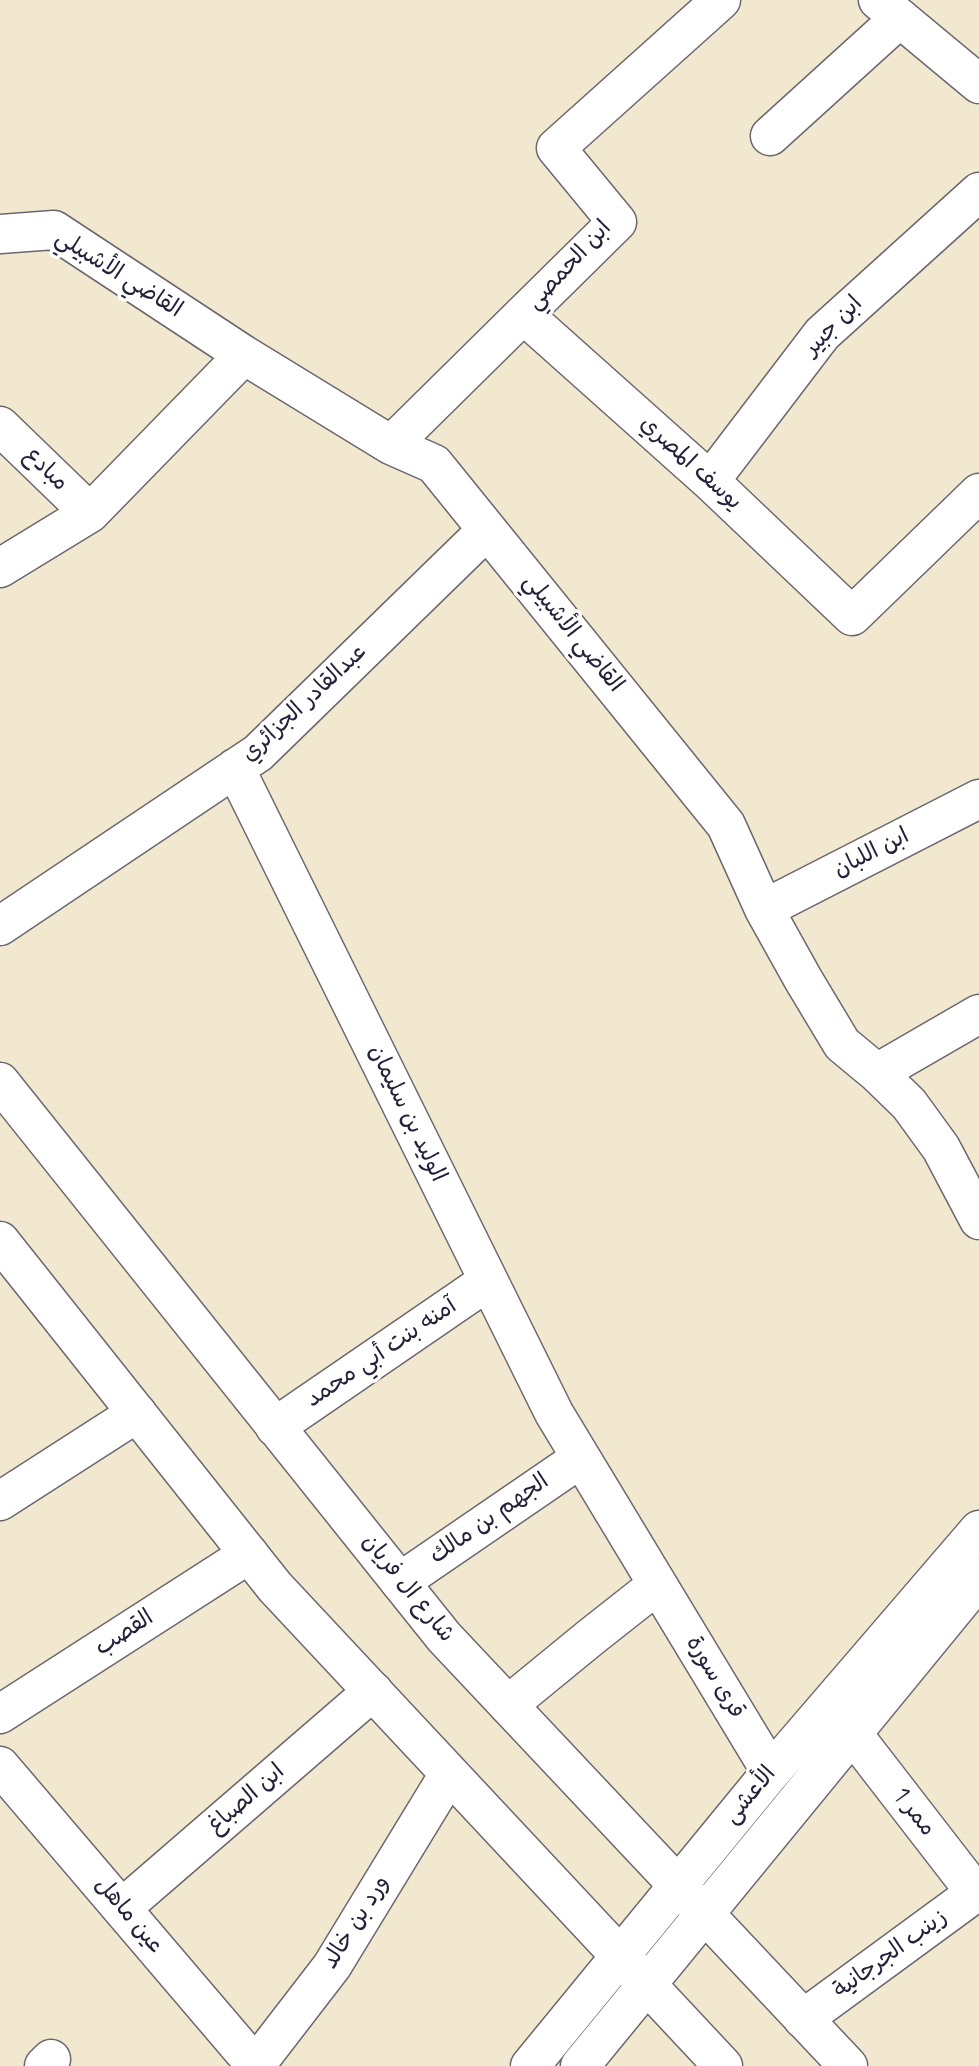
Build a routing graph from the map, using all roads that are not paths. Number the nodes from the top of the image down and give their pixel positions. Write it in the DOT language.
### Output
graph roads {
  1 [pos="721,0"];
  2 [pos="889,9"];
  3 [pos="979,84"];
  4 [pos="770,136"];
  5 [pos="979,192"];
  6 [pos="0,234"];
  7 [pos="524,315"];
  8 [pos="244,355"];
  9 [pos="0,426"];
  10 [pos="391,445"];
  11 [pos="710,481"];
  12 [pos="979,492"];
  13 [pos="90,513"];
  14 [pos="487,530"];
  15 [pos="0,568"];
  16 [pos="235,768"];
  17 [pos="979,799"];
  18 [pos="764,909"];
  19 [pos="0,926"];
  20 [pos="979,1014"];
  21 [pos="877,1073"];
  22 [pos="0,1082"];
  23 [pos="979,1220"];
  24 [pos="0,1241"];
  25 [pos="488,1281"];
  26 [pos="137,1413"];
  27 [pos="275,1427"];
  28 [pos="581,1458"];
  29 [pos="0,1501"];
  30 [pos="979,1530"];
  31 [pos="249,1554"];
  32 [pos="979,1579"];
  33 [pos="400,1582"];
  34 [pos="657,1585"];
  35 [pos="373,1691"];
  36 [pos="508,1705"];
  37 [pos="0,1714"];
  38 [pos="852,1733"];
  39 [pos="0,1766"];
  40 [pos="771,1772"];
  41 [pos="449,1773"];
  42 [pos="677,1886"];
  43 [pos="977,1891"];
  44 [pos="122,1908"];
  45 [pos="704,1914"];
  46 [pos="620,1956"];
  47 [pos="647,1984"];
  48 [pos="803,2020"];
  49 [pos="255,2066"];
  50 [pos="530,2066"];
  51 [pos="580,2066"];
  52 [pos="723,2066"];
  53 [pos="848,2066"];
  1 -- 7 [label="street, ابن الحمصي"];
  2 -- 3 [label="street"];
  2 -- 4 [label="street"];
  5 -- 11 [label="street, ابن جبير"];
  6 -- 8 [label="street, القاضي الأشبيلي"];
  7 -- 10 [label="street, ابن الحمصي"];
  7 -- 11 [label="street, يوسف المصري"];
  8 -- 10 [label="street, القاضي الأشبيلي"];
  8 -- 13 [label="street"];
  9 -- 13 [label="street, مبادع"];
  10 -- 14 [label="street, القاضي الأشبيلي"];
  11 -- 12 [label="street, يوسف المصري"];
  13 -- 15 [label="street"];
  14 -- 16 [label="street, عبدالقادر الجزائري"];
  14 -- 18 [label="street, القاضي الأشبيلي"];
  16 -- 19 [label="street, عبدالقادر الجزائري"];
  16 -- 25 [label="street, الوليد بن سليمان"];
  17 -- 18 [label="street, ابن اللبان"];
  18 -- 21 [label="street, القاضي الأشبيلي"];
  20 -- 21 [label="street"];
  21 -- 23 [label="street, القاضي الأشبيلي"];
  22 -- 27 [label="street, شارع ال فريان"];
  24 -- 26 [label="street"];
  25 -- 27 [label="street, آمنه بنت أبي محمد"];
  25 -- 28 [label="street, الوليد بن سليمان"];
  26 -- 29 [label="street"];
  26 -- 31 [label="street"];
  27 -- 33 [label="street, شارع ال فريان"];
  28 -- 33 [label="street, الجهم بن مالك"];
  28 -- 34 [label="street, قرى سورة"];
  30 -- 40 [label="street, الأعشى"];
  31 -- 35 [label="street"];
  31 -- 37 [label="street, القصب"];
  32 -- 38 [label="street, الأعشى"];
  33 -- 36 [label="street, شارع ال فريان"];
  34 -- 36 [label="street"];
  34 -- 40 [label="street, قرى سورة"];
  35 -- 41 [label="street"];
  35 -- 44 [label="street, ابن الصباغ"];
  36 -- 42 [label="street, شارع ال فريان"];
  38 -- 43 [label="street, ممر 1"];
  38 -- 45 [label="street, الأعشى"];
  39 -- 44 [label="street, عين ماهل"];
  40 -- 42 [label="street, الأعشى"];
  41 -- 46 [label="street"];
  41 -- 49 [label="street, ورد بن خالد"];
  42 -- 45 [label="street, شارع ال فريان"];
  42 -- 46 [label="street, الأعشى"];
  43 -- 48 [label="street, زينب الجرجانية"];
  44 -- 49 [label="street, عين ماهل"];
  45 -- 47 [label="street, الأعشى"];
  45 -- 48 [label="street, شارع ال فريان"];
  46 -- 47 [label="street"];
  46 -- 50 [label="street, الأعشى"];
  47 -- 51 [label="street, الأعشى"];
  47 -- 52 [label="street"];
  48 -- 53 [label="street, شارع ال فريان"];
}
